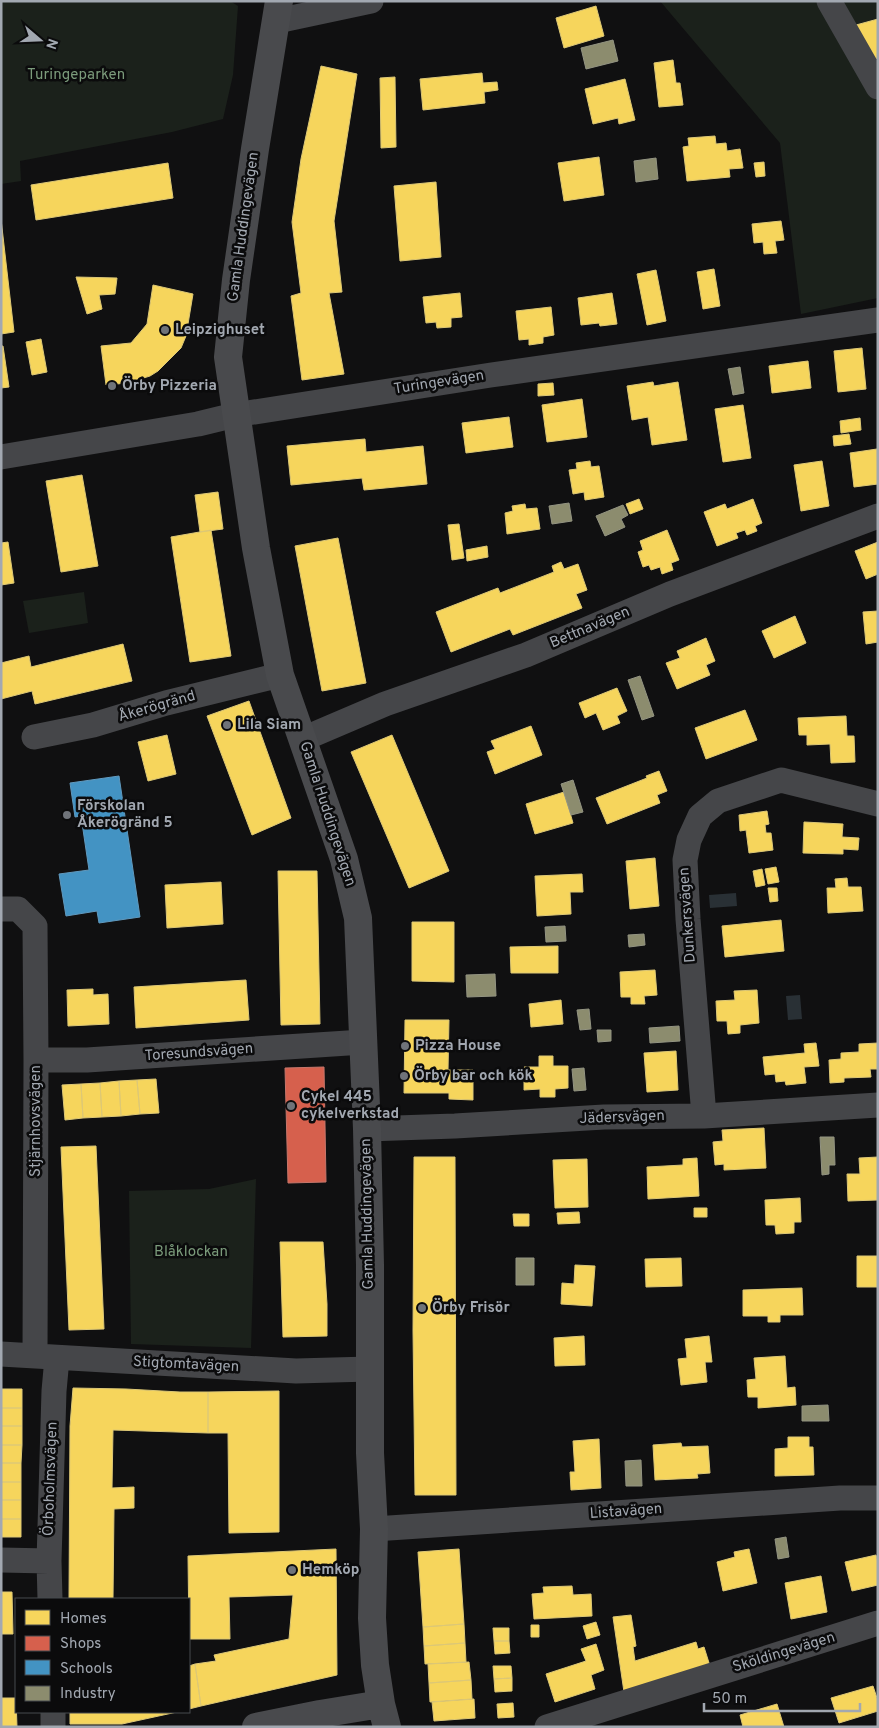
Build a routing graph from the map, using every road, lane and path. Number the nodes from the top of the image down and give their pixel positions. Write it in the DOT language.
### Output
graph roads {
  1 [pos="371,1"];
  2 [pos="829,1"];
  3 [pos="278,11"];
  4 [pos="878,88"];
  5 [pos="878,320"];
  6 [pos="235,415"];
  7 [pos="1,457"];
  8 [pos="878,516"];
  9 [pos="280,675"];
  10 [pos="34,737"];
  11 [pos="303,739"];
  12 [pos="878,804"];
  13 [pos="1,909"];
  14 [pos="363,1042"];
  15 [pos="36,1060"];
  16 [pos="878,1105"];
  17 [pos="704,1116"];
  18 [pos="367,1129"];
  19 [pos="1,1354"];
  20 [pos="46,1357"];
  21 [pos="370,1369"];
  22 [pos="878,1498"];
  23 [pos="374,1529"];
  24 [pos="1,1560"];
  25 [pos="49,1561"];
  26 [pos="50,1598"];
  27 [pos="878,1623"];
  28 [pos="52,1713"];
  29 [pos="384,1715"];
  30 [pos="53,1727"];
  31 [pos="256,1727"];
  32 [pos="547,1727"];
  1 -- 3 [label="street"];
  2 -- 4 [label="street"];
  3 -- 6 [label="street, Gamla Huddingevägen"];
  5 -- 6 [label="street, Turingevägen"];
  6 -- 7 [label="street, Turingevägen"];
  6 -- 9 [label="street, Gamla Huddingevägen"];
  8 -- 11 [label="street, Bettnavägen"];
  9 -- 10 [label="street, Åkerögränd"];
  9 -- 11 [label="street, Gamla Huddingevägen"];
  11 -- 14 [label="street, Gamla Huddingevägen"];
  12 -- 17 [label="street, Dunkersvägen"];
  13 -- 15 [label="street, Stjärnhovsvägen"];
  14 -- 15 [label="street, Toresundsvägen"];
  14 -- 18 [label="street, Gamla Huddingevägen"];
  15 -- 20 [label="street, Stjärnhovsvägen"];
  16 -- 17 [label="street, Jädersvägen"];
  17 -- 18 [label="street, Jädersvägen"];
  18 -- 21 [label="street, Gamla Huddingevägen"];
  19 -- 20 [label="street, Stigtomtavägen"];
  20 -- 21 [label="street, Stigtomtavägen"];
  20 -- 25 [label="street, Örboholmsvägen"];
  21 -- 23 [label="street, Gamla Huddingevägen"];
  22 -- 23 [label="street, Listavägen"];
  23 -- 29 [label="street, Gamla Huddingevägen"];
  24 -- 25 [label="street"];
  25 -- 26 [label="street, Örboholmsvägen"];
  27 -- 32 [label="street, Sköldingevägen"];
  28 -- 30 [label="street"];
  29 -- 31 [label="street"];
}
